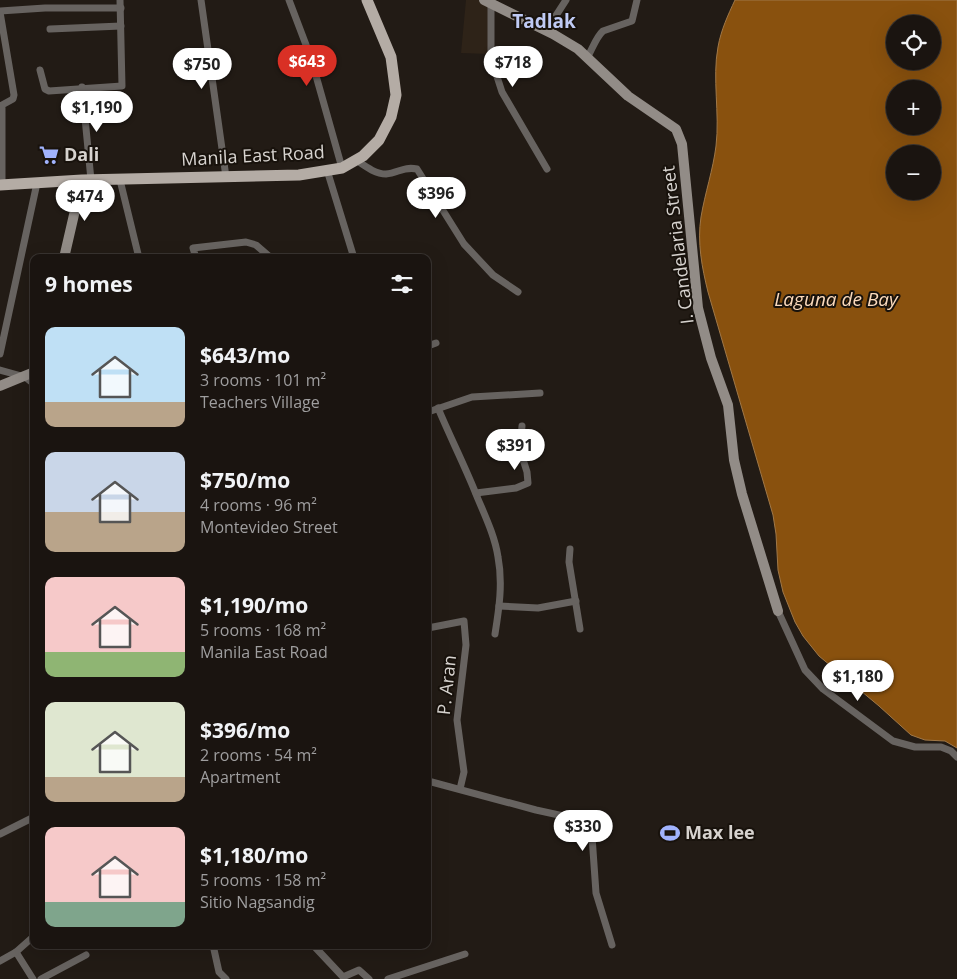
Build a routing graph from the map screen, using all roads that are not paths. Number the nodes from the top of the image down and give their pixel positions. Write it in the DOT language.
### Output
graph roads {
  1 [pos="120,0"];
  2 [pos="201,0"];
  3 [pos="289,0"];
  4 [pos="367,0"];
  5 [pos="566,0"];
  6 [pos="636,0"];
  7 [pos="488,2"];
  8 [pos="121,8"];
  9 [pos="0,11"];
  10 [pos="121,26"];
  11 [pos="50,29"];
  12 [pos="546,31"];
  13 [pos="587,58"];
  14 [pos="40,70"];
  15 [pos="82,87"];
  16 [pos="1,105"];
  17 [pos="356,160"];
  18 [pos="342,168"];
  19 [pos="547,168"];
  20 [pos="327,170"];
  21 [pos="226,177"];
  22 [pos="86,180"];
  23 [pos="120,180"];
  24 [pos="37,183"];
  25 [pos="1,185"];
  26 [pos="65,254"];
  27 [pos="138,254"];
  28 [pos="195,254"];
  29 [pos="266,254"];
  30 [pos="353,254"];
  31 [pos="518,292"];
  32 [pos="436,343"];
  33 [pos="431,345"];
  34 [pos="0,354"];
  35 [pos="0,370"];
  36 [pos="29,374"];
  37 [pos="0,386"];
  38 [pos="540,393"];
  39 [pos="438,408"];
  40 [pos="431,411"];
  41 [pos="522,426"];
  42 [pos="476,494"];
  43 [pos="570,549"];
  44 [pos="576,601"];
  45 [pos="499,606"];
  46 [pos="778,611"];
  47 [pos="431,627"];
  48 [pos="580,629"];
  49 [pos="495,634"];
  50 [pos="957,757"];
  51 [pos="431,782"];
  52 [pos="460,789"];
  53 [pos="30,819"];
  54 [pos="0,834"];
  55 [pos="30,940"];
  56 [pos="612,946"];
  57 [pos="214,949"];
  58 [pos="317,949"];
  59 [pos="16,952"];
  60 [pos="465,954"];
  61 [pos="86,955"];
  62 [pos="0,961"];
  63 [pos="33,979"];
  64 [pos="41,979"];
  65 [pos="226,979"];
  66 [pos="370,979"];
  67 [pos="388,979"];
  1 -- 8 [label="street"];
  2 -- 21 [label="street"];
  3 -- 18 [label="street"];
  4 -- 17 [label="main road, Manila East Road"];
  5 -- 12 [label="street"];
  6 -- 13 [label="street"];
  7 -- 12 [label="street, I. Candelaria Street"];
  7 -- 19 [label="street"];
  8 -- 9 [label="street"];
  8 -- 10 [label="street"];
  9 -- 16 [label="street"];
  10 -- 11 [label="street"];
  10 -- 15 [label="street"];
  12 -- 13 [label="street, I. Candelaria Street"];
  13 -- 46 [label="street, I. Candelaria Street"];
  14 -- 15 [label="street"];
  15 -- 22 [label="street"];
  16 -- 25 [label="street"];
  17 -- 18 [label="main road, Manila East Road"];
  17 -- 31 [label="street"];
  18 -- 20 [label="main road, Manila East Road"];
  20 -- 21 [label="main road, Manila East Road"];
  20 -- 30 [label="street"];
  21 -- 23 [label="main road, Manila East Road"];
  22 -- 23 [label="main road, Manila East Road"];
  22 -- 24 [label="main road, Manila East Road"];
  22 -- 26 [label="street"];
  23 -- 27 [label="street"];
  24 -- 25 [label="main road, Manila East Road"];
  24 -- 34 [label="street"];
  28 -- 29 [label="street"];
  32 -- 33 [label="street"];
  35 -- 36 [label="street"];
  36 -- 37 [label="street"];
  38 -- 39 [label="street"];
  39 -- 40 [label="street"];
  39 -- 42 [label="street"];
  41 -- 42 [label="street"];
  42 -- 45 [label="street"];
  43 -- 44 [label="street"];
  44 -- 45 [label="street"];
  44 -- 48 [label="street"];
  45 -- 49 [label="street"];
  46 -- 50 [label="street"];
  47 -- 52 [label="street, P. Aran"];
  51 -- 52 [label="street"];
  52 -- 56 [label="street"];
  53 -- 54 [label="street"];
  55 -- 59 [label="street"];
  57 -- 65 [label="street"];
  58 -- 66 [label="street"];
  59 -- 62 [label="street"];
  59 -- 63 [label="street"];
  60 -- 67 [label="street"];
  61 -- 64 [label="street"];
}
